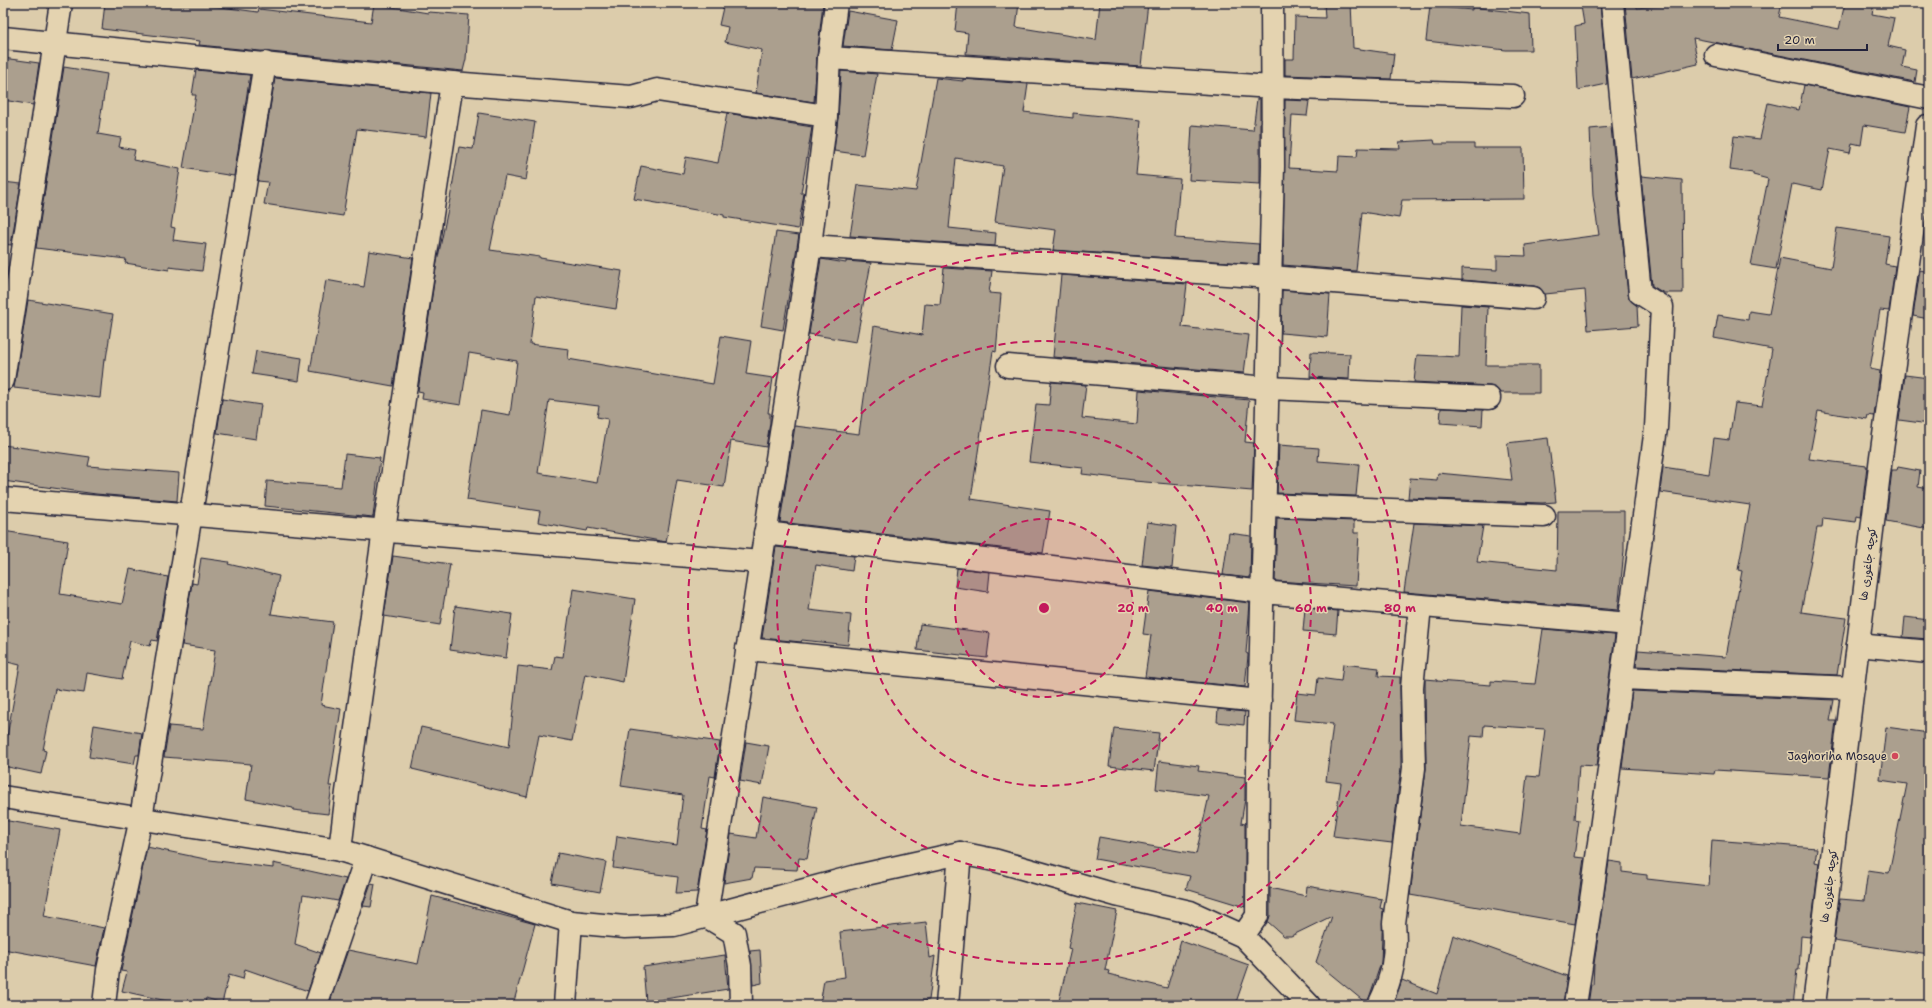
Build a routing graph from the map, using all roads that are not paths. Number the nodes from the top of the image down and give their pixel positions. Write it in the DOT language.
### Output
graph roads {
  1 [pos="60,3"];
  2 [pos="836,3"];
  3 [pos="1272,3"];
  4 [pos="1612,3"];
  5 [pos="3,38"];
  6 [pos="54,44"];
  7 [pos="1716,55"];
  8 [pos="829,58"];
  9 [pos="265,63"];
  10 [pos="452,83"];
  11 [pos="1272,87"];
  12 [pos="1513,96"];
  13 [pos="1929,98"];
  14 [pos="826,116"];
  15 [pos="1929,126"];
  16 [pos="810,246"];
  17 [pos="1271,277"];
  18 [pos="1533,298"];
  19 [pos="1008,366"];
  20 [pos="3,380"];
  21 [pos="1268,388"];
  22 [pos="1489,398"];
  23 [pos="3,499"];
  24 [pos="1265,505"];
  25 [pos="192,513"];
  26 [pos="1544,516"];
  27 [pos="384,530"];
  28 [pos="765,533"];
  29 [pos="760,562"];
  30 [pos="1263,592"];
  31 [pos="1420,606"];
  32 [pos="1629,624"];
  33 [pos="1858,645"];
  34 [pos="747,649"];
  35 [pos="1929,652"];
  36 [pos="1622,678"];
  37 [pos="1853,688"];
  38 [pos="1260,701"];
  39 [pos="3,797"];
  40 [pos="141,818"];
  41 [pos="340,850"];
  42 [pos="960,853"];
  43 [pos="366,858"];
  44 [pos="706,916"];
  45 [pos="571,922"];
  46 [pos="1243,936"];
  47 [pos="104,1005"];
  48 [pos="316,1005"];
  49 [pos="565,1005"];
  50 [pos="741,1005"];
  51 [pos="947,1005"];
  52 [pos="1310,1005"];
  53 [pos="1379,1005"];
  54 [pos="1575,1005"];
  55 [pos="1814,1005"];
  1 -- 6 [label="street"];
  2 -- 8 [label="street"];
  3 -- 11 [label="street"];
  4 -- 32 [label="street"];
  5 -- 6 [label="street"];
  6 -- 9 [label="street"];
  6 -- 20 [label="street"];
  7 -- 13 [label="street"];
  8 -- 11 [label="street"];
  8 -- 14 [label="street"];
  9 -- 10 [label="street"];
  9 -- 25 [label="street"];
  10 -- 14 [label="street"];
  10 -- 27 [label="street"];
  11 -- 12 [label="street"];
  11 -- 17 [label="street"];
  14 -- 16 [label="street"];
  15 -- 33 [label="street, کوچه جاغوری ها"];
  16 -- 17 [label="street"];
  16 -- 28 [label="street"];
  17 -- 18 [label="street"];
  17 -- 21 [label="street"];
  19 -- 21 [label="street"];
  21 -- 22 [label="street"];
  21 -- 24 [label="street"];
  23 -- 25 [label="street"];
  24 -- 26 [label="street"];
  24 -- 30 [label="street"];
  25 -- 27 [label="street"];
  25 -- 40 [label="street"];
  27 -- 29 [label="street"];
  27 -- 41 [label="street"];
  28 -- 29 [label="street"];
  28 -- 30 [label="street"];
  29 -- 34 [label="street"];
  30 -- 31 [label="street"];
  30 -- 38 [label="street"];
  31 -- 32 [label="street"];
  31 -- 53 [label="street"];
  32 -- 36 [label="street"];
  33 -- 35 [label="street"];
  33 -- 37 [label="street, کوچه جاغوری ها"];
  34 -- 38 [label="street"];
  34 -- 44 [label="street"];
  36 -- 37 [label="street"];
  36 -- 54 [label="street"];
  37 -- 55 [label="street, کوچه جاغوری ها"];
  38 -- 46 [label="street"];
  39 -- 40 [label="street"];
  40 -- 41 [label="street"];
  40 -- 47 [label="street"];
  41 -- 43 [label="street"];
  42 -- 44 [label="street"];
  42 -- 46 [label="street"];
  42 -- 51 [label="street"];
  43 -- 45 [label="street"];
  43 -- 48 [label="street"];
  44 -- 45 [label="street"];
  44 -- 50 [label="street"];
  45 -- 49 [label="street"];
  46 -- 52 [label="street"];
}
